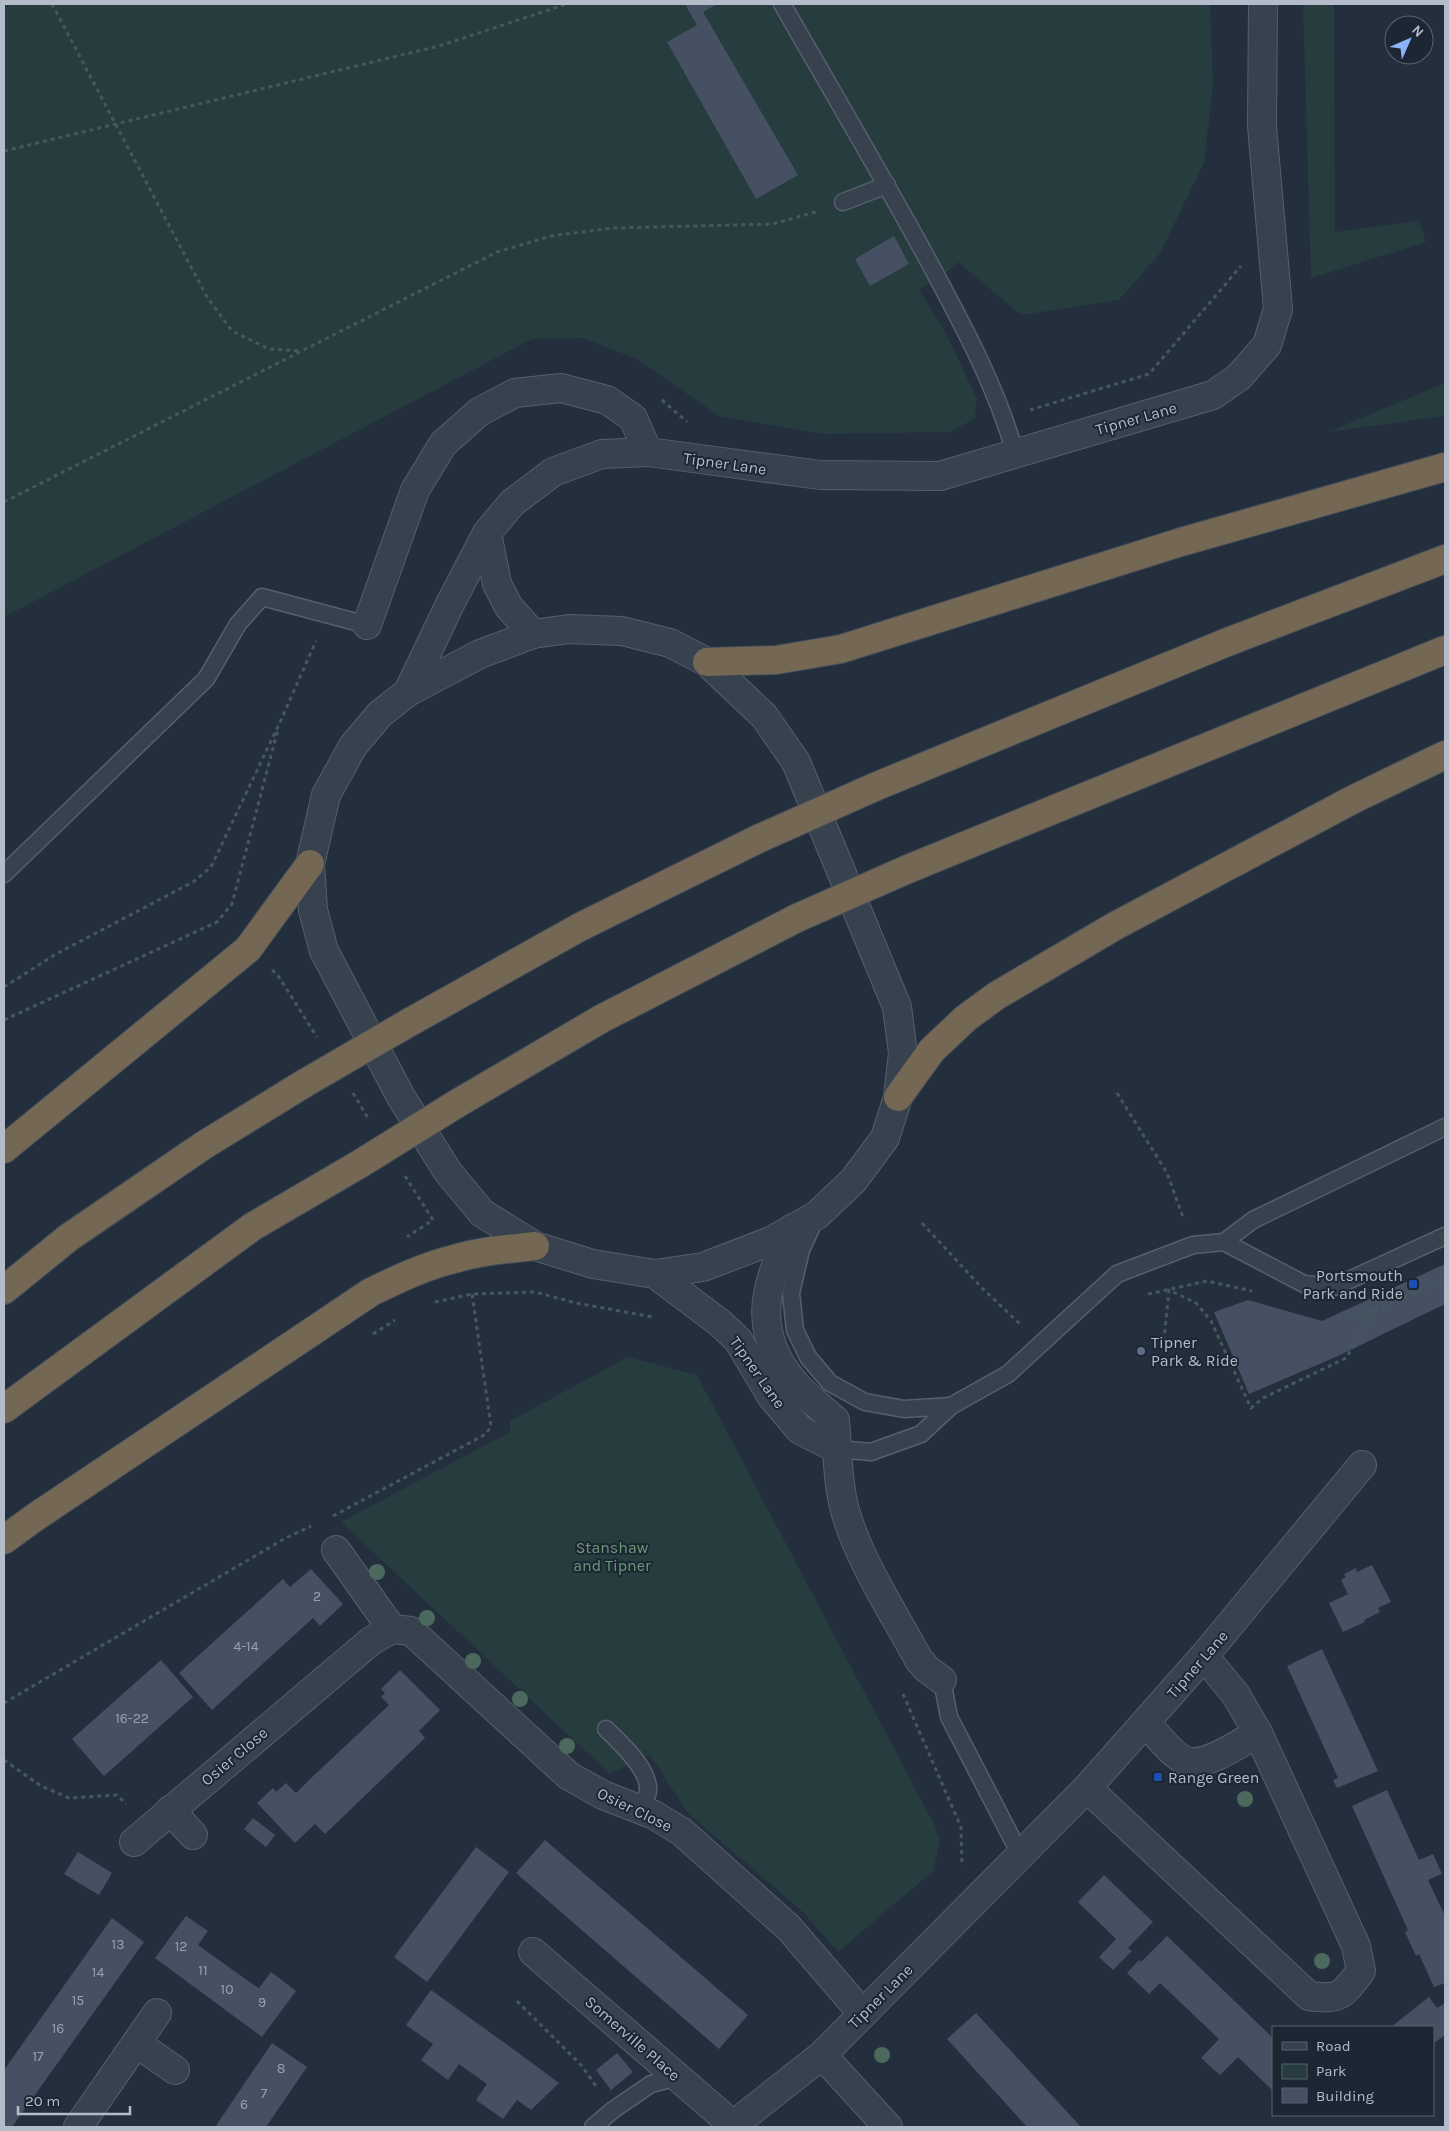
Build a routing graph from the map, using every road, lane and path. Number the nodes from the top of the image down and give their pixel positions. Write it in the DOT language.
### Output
graph roads {
  1 [pos="52,4"];
  2 [pos="567,4"];
  3 [pos="782,4"];
  4 [pos="1262,4"];
  5 [pos="116,124"];
  6 [pos="4,151"];
  7 [pos="887,185"];
  8 [pos="843,202"];
  9 [pos="1244,262"];
  10 [pos="303,351"];
  11 [pos="1005,418"];
  12 [pos="648,452"];
  13 [pos="1015,453"];
  14 [pos="1445,467"];
  15 [pos="4,502"];
  16 [pos="488,533"];
  17 [pos="1445,559"];
  18 [pos="367,625"];
  19 [pos="533,634"];
  20 [pos="1445,650"];
  21 [pos="707,662"];
  22 [pos="408,692"];
  23 [pos="281,720"];
  24 [pos="1445,754"];
  25 [pos="310,864"];
  26 [pos="4,874"];
  27 [pos="217,922"];
  28 [pos="248,949"];
  29 [pos="4,1020"];
  30 [pos="318,1040"];
  31 [pos="350,1089"];
  32 [pos="1117,1093"];
  33 [pos="898,1097"];
  34 [pos="371,1122"];
  35 [pos="1445,1127"];
  36 [pos="4,1149"];
  37 [pos="402,1171"];
  38 [pos="817,1215"];
  39 [pos="922,1223"];
  40 [pos="794,1228"];
  41 [pos="1445,1236"];
  42 [pos="401,1241"];
  43 [pos="1224,1242"];
  44 [pos="1193,1245"];
  45 [pos="535,1246"];
  46 [pos="655,1274"];
  47 [pos="1445,1279"];
  48 [pos="1207,1281"];
  49 [pos="4,1290"];
  50 [pos="1169,1290"];
  51 [pos="1256,1292"];
  52 [pos="472,1294"];
  53 [pos="1146,1295"];
  54 [pos="434,1303"];
  55 [pos="1377,1309"];
  56 [pos="344,1310"];
  57 [pos="1332,1316"];
  58 [pos="655,1318"];
  59 [pos="396,1319"];
  60 [pos="1040,1344"];
  61 [pos="1164,1349"];
  62 [pos="951,1406"];
  63 [pos="4,1409"];
  64 [pos="837,1450"];
  65 [pos="1362,1465"];
  66 [pos="329,1518"];
  67 [pos="320,1522"];
  68 [pos="4,1540"];
  69 [pos="336,1550"];
  70 [pos="392,1629"];
  71 [pos="1204,1656"];
  72 [pos="942,1680"];
  73 [pos="4,1703"];
  74 [pos="1146,1723"];
  75 [pos="606,1729"];
  76 [pos="1258,1733"];
  77 [pos="4,1760"];
  78 [pos="1087,1788"];
  79 [pos="117,1795"];
  80 [pos="170,1810"];
  81 [pos="641,1810"];
  82 [pos="193,1836"];
  83 [pos="134,1842"];
  84 [pos="1020,1854"];
  85 [pos="533,1952"];
  86 [pos="517,2001"];
  87 [pos="157,2013"];
  88 [pos="862,2013"];
  89 [pos="136,2043"];
  90 [pos="822,2055"];
  91 [pos="175,2070"];
  92 [pos="678,2077"];
  93 [pos="613,2110"];
  94 [pos="732,2126"];
  95 [pos="78,2127"];
  96 [pos="593,2127"];
  97 [pos="888,2127"];
  1 -- 5 [label="path"];
  2 -- 5 [label="path"];
  3 -- 7 [label="lane"];
  4 -- 13 [label="street, Tipner Lane"];
  5 -- 6 [label="path"];
  5 -- 10 [label="path"];
  7 -- 8 [label="lane"];
  7 -- 11 [label="lane"];
  8 -- 10 [label="path"];
  9 -- 11 [label="path"];
  10 -- 15 [label="path"];
  11 -- 13 [label="lane"];
  12 -- 13 [label="street, Tipner Lane"];
  12 -- 16 [label="street, Tipner Lane"];
  12 -- 18 [label="street"];
  14 -- 21 [label="highway"];
  16 -- 19 [label="street"];
  16 -- 22 [label="street, Tipner Lane"];
  17 -- 49 [label="highway, bridge"];
  18 -- 26 [label="lane"];
  19 -- 21 [label="street"];
  19 -- 22 [label="street"];
  20 -- 63 [label="highway, bridge"];
  21 -- 33 [label="street"];
  22 -- 25 [label="street"];
  23 -- 27 [label="path"];
  24 -- 33 [label="highway"];
  25 -- 28 [label="highway"];
  25 -- 45 [label="street"];
  27 -- 28 [label="path"];
  27 -- 29 [label="path"];
  28 -- 30 [label="path"];
  28 -- 36 [label="highway"];
  31 -- 34 [label="path"];
  32 -- 44 [label="path"];
  33 -- 38 [label="street"];
  35 -- 43 [label="lane"];
  37 -- 42 [label="path"];
  38 -- 40 [label="street"];
  38 -- 62 [label="lane"];
  39 -- 60 [label="path"];
  40 -- 46 [label="street"];
  40 -- 64 [label="street, Tipner Lane"];
  41 -- 43 [label="lane"];
  43 -- 44 [label="lane"];
  44 -- 48 [label="path"];
  44 -- 60 [label="lane"];
  45 -- 46 [label="street"];
  45 -- 56 [label="highway"];
  46 -- 64 [label="street, Tipner Lane"];
  47 -- 55 [label="path"];
  48 -- 50 [label="path"];
  48 -- 51 [label="path"];
  50 -- 53 [label="path"];
  50 -- 55 [label="path"];
  50 -- 61 [label="path"];
  52 -- 54 [label="path"];
  52 -- 58 [label="path"];
  52 -- 66 [label="path"];
  55 -- 57 [label="path"];
  56 -- 59 [label="path"];
  56 -- 68 [label="highway"];
  60 -- 62 [label="lane"];
  62 -- 64 [label="lane"];
  64 -- 72 [label="street, Tipner Lane"];
  65 -- 71 [label="street, Tipner Lane"];
  67 -- 73 [label="path"];
  69 -- 70 [label="street"];
  70 -- 80 [label="street, Osier Close"];
  70 -- 81 [label="street, Osier Close"];
  71 -- 74 [label="street, Tipner Lane"];
  71 -- 76 [label="street"];
  72 -- 84 [label="lane, Tipner Lane"];
  74 -- 76 [label="street"];
  74 -- 78 [label="street, Tipner Lane"];
  75 -- 81 [label="lane"];
  76 -- 78 [label="street"];
  77 -- 79 [label="path"];
  78 -- 84 [label="street, Tipner Lane"];
  80 -- 82 [label="street"];
  80 -- 83 [label="street, Osier Close"];
  81 -- 88 [label="street, Osier Close"];
  84 -- 88 [label="street, Tipner Lane"];
  85 -- 92 [label="street, Somerville Place"];
  86 -- 93 [label="path"];
  87 -- 89 [label="street"];
  88 -- 90 [label="street, Tipner Lane"];
  89 -- 91 [label="street"];
  89 -- 95 [label="street"];
  90 -- 94 [label="street, Tipner Lane"];
  90 -- 97 [label="street"];
  92 -- 93 [label="lane"];
  92 -- 94 [label="street, Somerville Place"];
  93 -- 96 [label="lane"];
}
